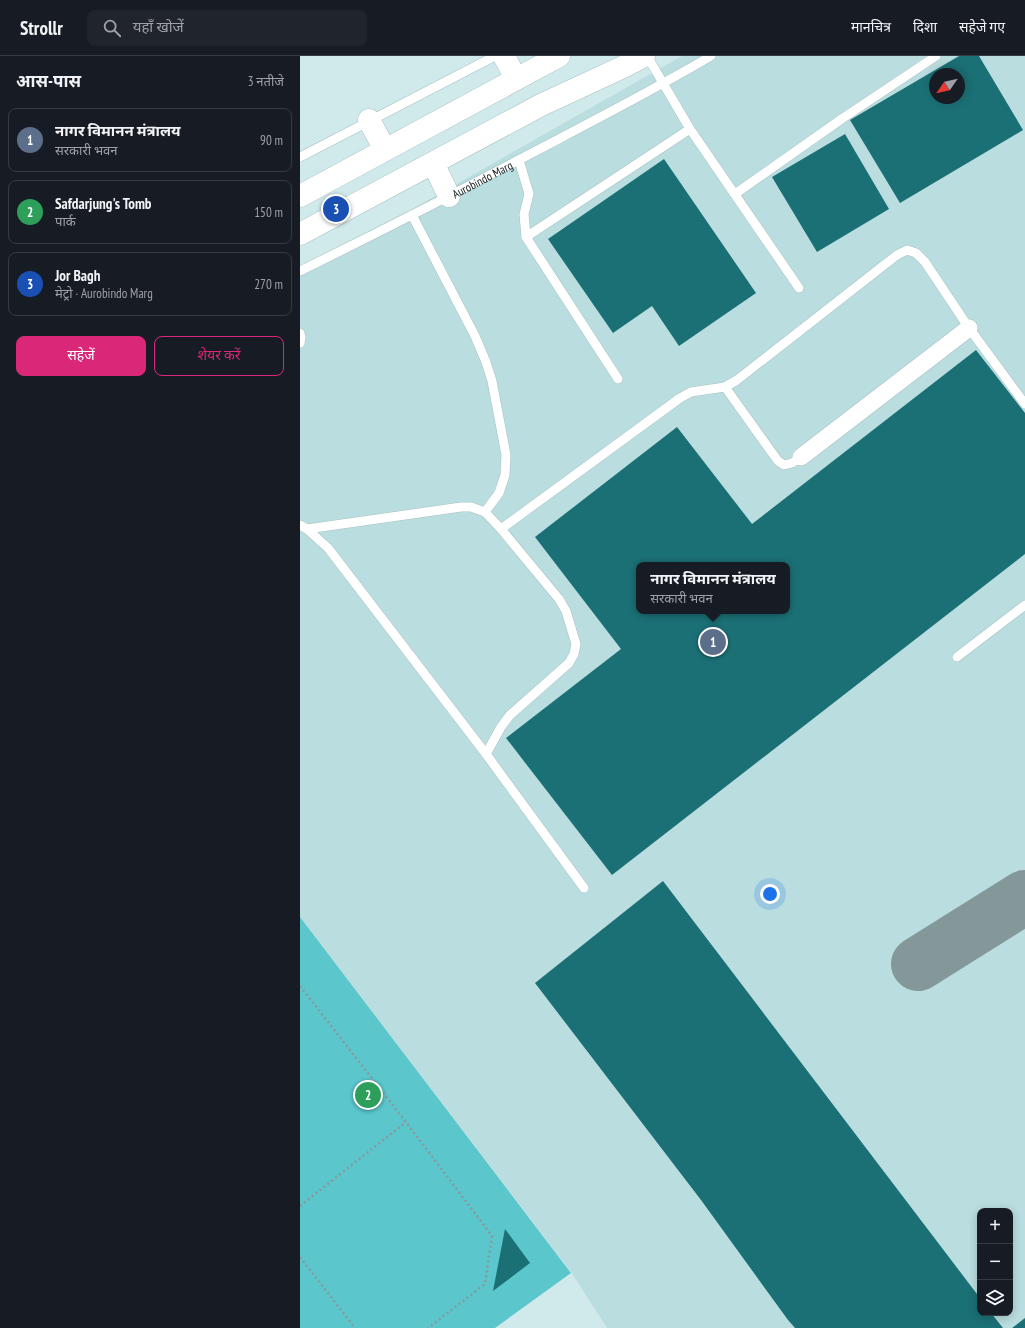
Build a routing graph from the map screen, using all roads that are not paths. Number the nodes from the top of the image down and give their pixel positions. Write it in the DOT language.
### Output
graph roads {
  1 [pos="495,56"];
  2 [pos="504,56"];
  3 [pos="560,56"];
  4 [pos="644,56"];
  5 [pos="647,56"];
  6 [pos="711,56"];
  7 [pos="936,56"];
  8 [pos="516,79"];
  9 [pos="664,84"];
  10 [pos="369,120"];
  11 [pos="690,129"];
  12 [pos="385,150"];
  13 [pos="300,157"];
  14 [pos="519,160"];
  15 [pos="433,163"];
  16 [pos="735,194"];
  17 [pos="300,196"];
  18 [pos="449,196"];
  19 [pos="412,215"];
  20 [pos="300,234"];
  21 [pos="526,237"];
  22 [pos="300,271"];
  23 [pos="799,288"];
  24 [pos="969,328"];
  25 [pos="300,333"];
  26 [pos="300,343"];
  27 [pos="618,379"];
  28 [pos="725,387"];
  29 [pos="1025,404"];
  30 [pos="801,457"];
  31 [pos="485,512"];
  32 [pos="304,527"];
  33 [pos="501,529"];
  34 [pos="1025,605"];
  35 [pos="957,657"];
  36 [pos="486,754"];
  37 [pos="584,888"];
  1 -- 10 [label="lane"];
  2 -- 8 [label="main road"];
  3 -- 8 [label="main road"];
  4 -- 15 [label="main road"];
  5 -- 9 [label="lane"];
  6 -- 9 [label="lane, Aurobindo Marg"];
  7 -- 16 [label="lane"];
  8 -- 12 [label="main road"];
  9 -- 11 [label="lane"];
  9 -- 14 [label="lane, Aurobindo Marg"];
  10 -- 12 [label="main road"];
  10 -- 13 [label="lane"];
  11 -- 16 [label="lane"];
  11 -- 21 [label="lane"];
  12 -- 17 [label="main road"];
  14 -- 18 [label="lane, Aurobindo Marg"];
  14 -- 21 [label="lane"];
  15 -- 18 [label="main road"];
  15 -- 20 [label="main road"];
  16 -- 23 [label="lane"];
  18 -- 19 [label="lane, Aurobindo Marg"];
  19 -- 22 [label="lane, Aurobindo Marg"];
  19 -- 31 [label="lane"];
  21 -- 27 [label="lane"];
  24 -- 28 [label="lane"];
  24 -- 29 [label="lane"];
  24 -- 30 [label="street"];
  25 -- 26 [label="lane"];
  28 -- 30 [label="lane"];
  28 -- 33 [label="lane"];
  31 -- 32 [label="lane"];
  31 -- 33 [label="lane"];
  32 -- 36 [label="lane"];
  33 -- 36 [label="lane"];
  34 -- 35 [label="lane"];
  36 -- 37 [label="lane"];
}
